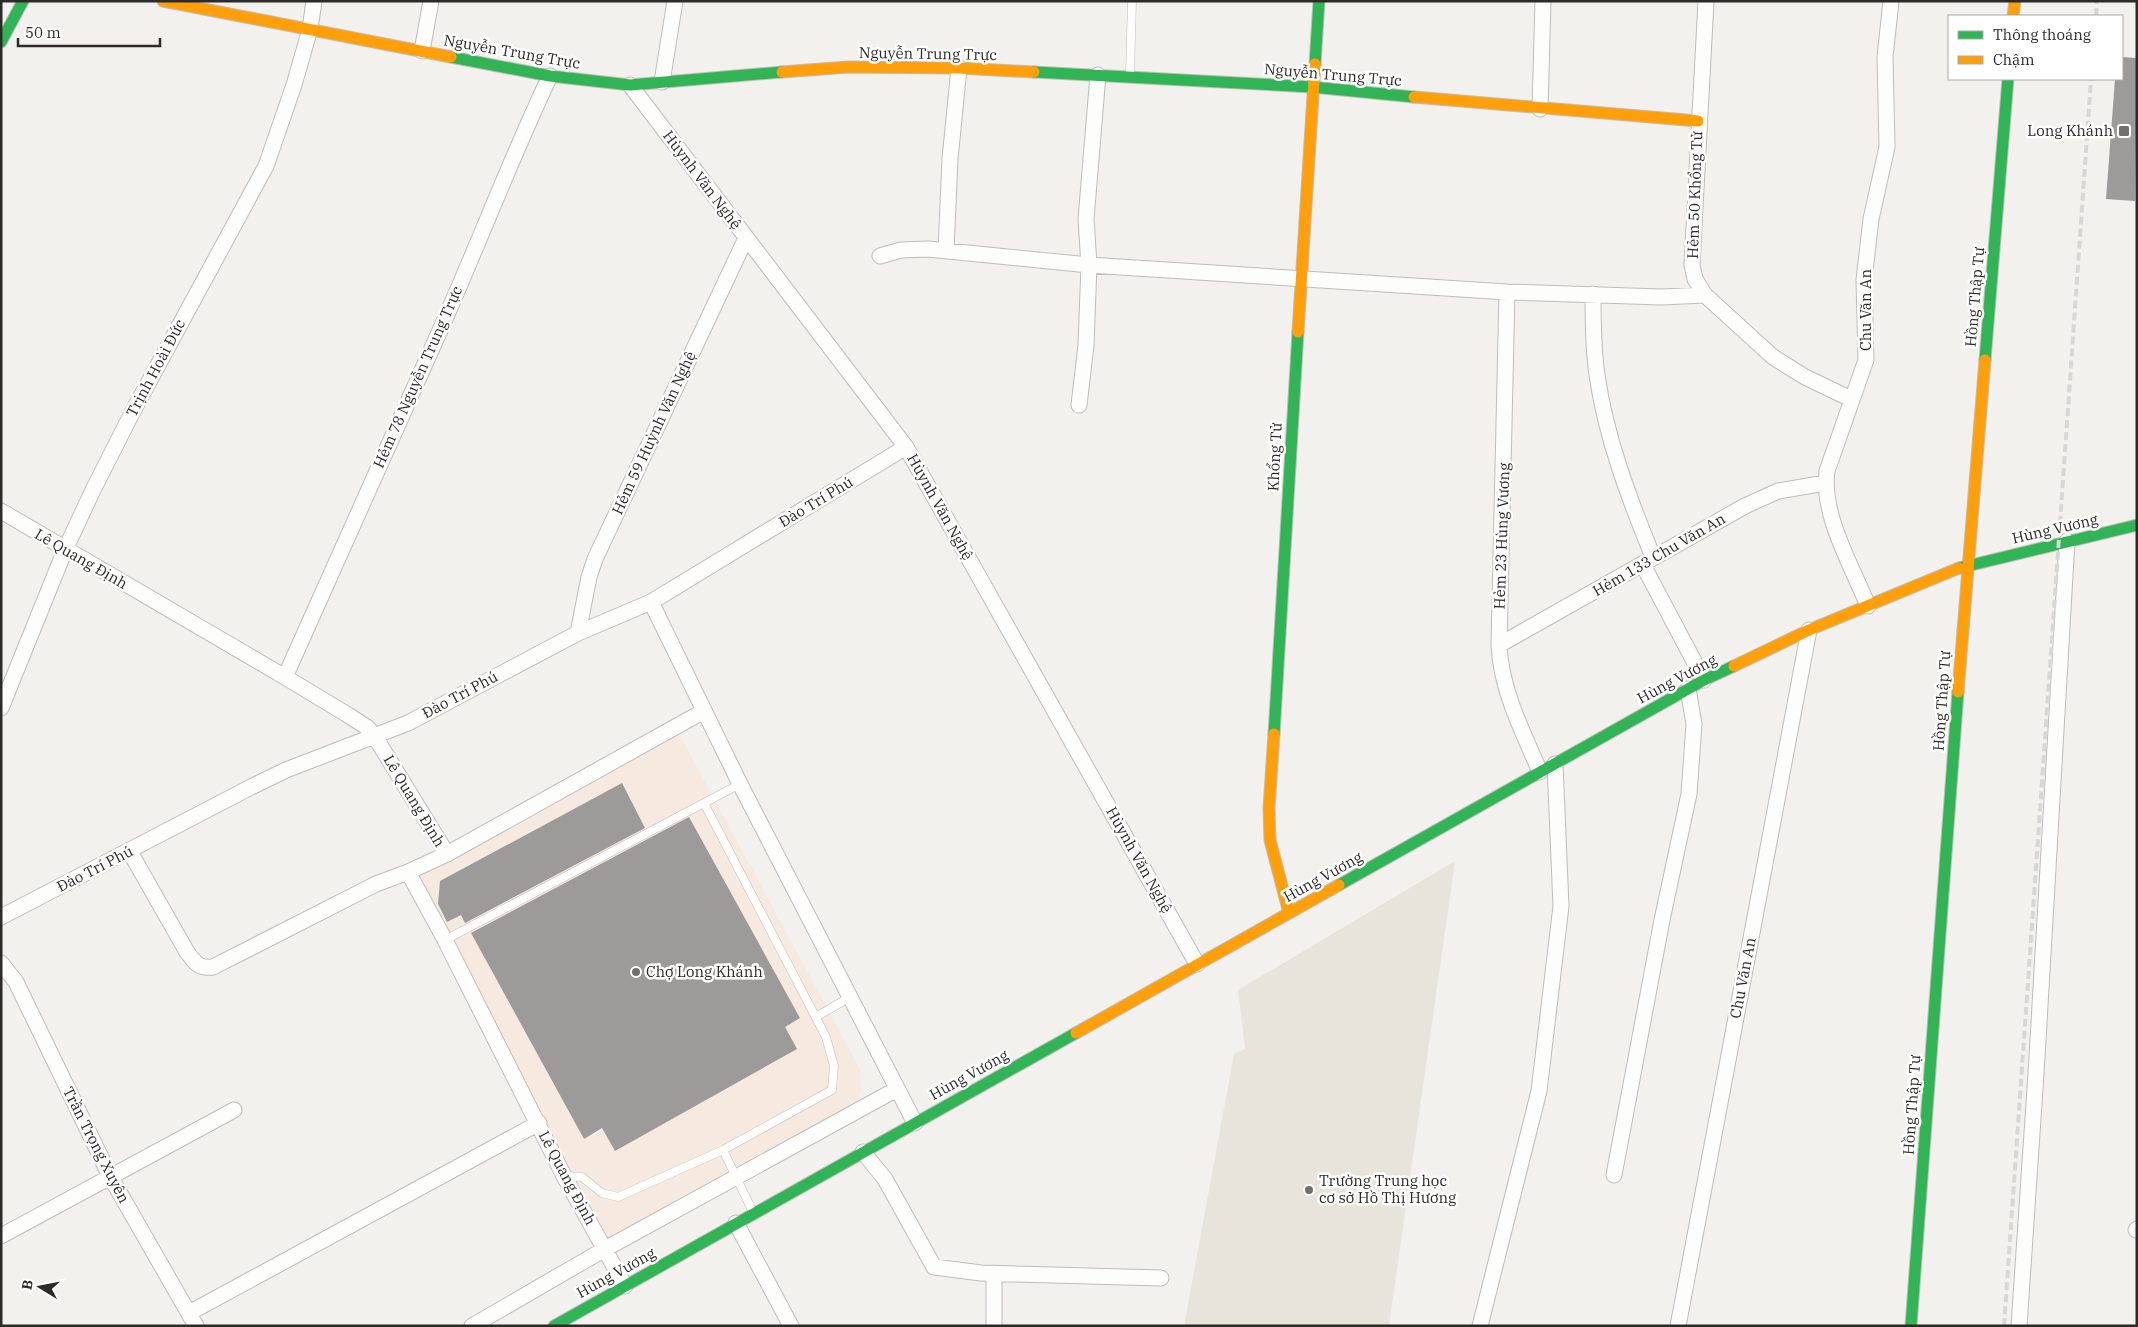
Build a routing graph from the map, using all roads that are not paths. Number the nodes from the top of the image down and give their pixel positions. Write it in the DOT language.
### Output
graph roads {
  1 [pos="23,1"];
  2 [pos="163,1"];
  3 [pos="314,1"];
  4 [pos="431,1"];
  5 [pos="675,1"];
  6 [pos="1132,1"];
  7 [pos="1319,1"];
  8 [pos="1543,1"];
  9 [pos="1706,1"];
  10 [pos="1891,1"];
  11 [pos="2015,1"];
  12 [pos="2014,15"];
  13 [pos="310,29"];
  14 [pos="1,42"];
  15 [pos="422,51"];
  16 [pos="959,68"];
  17 [pos="1098,75"];
  18 [pos="550,76"];
  19 [pos="1130,76"];
  20 [pos="2008,80"];
  21 [pos="662,82"];
  22 [pos="630,85"];
  23 [pos="1312,87"];
  24 [pos="1540,109"];
  25 [pos="1698,121"];
  26 [pos="746,238"];
  27 [pos="946,251"];
  28 [pos="880,256"];
  29 [pos="1088,265"];
  30 [pos="1301,279"];
  31 [pos="1507,292"];
  32 [pos="1593,294"];
  33 [pos="1705,295"];
  34 [pos="1851,400"];
  35 [pos="1079,405"];
  36 [pos="906,447"];
  37 [pos="1825,483"];
  38 [pos="1,511"];
  39 [pos="2137,525"];
  40 [pos="2066,541"];
  41 [pos="65,550"];
  42 [pos="1648,561"];
  43 [pos="1968,566"];
  44 [pos="651,602"];
  45 [pos="1868,606"];
  46 [pos="1809,630"];
  47 [pos="578,633"];
  48 [pos="1499,645"];
  49 [pos="285,676"];
  50 [pos="1704,680"];
  51 [pos="1688,689"];
  52 [pos="1,708"];
  53 [pos="704,711"];
  54 [pos="375,737"];
  55 [pos="1555,764"];
  56 [pos="1540,772"];
  57 [pos="740,784"];
  58 [pos="704,803"];
  59 [pos="130,852"];
  60 [pos="446,854"];
  61 [pos="408,872"];
  62 [pos="1289,913"];
  63 [pos="1,917"];
  64 [pos="445,940"];
  65 [pos="1,963"];
  66 [pos="1197,964"];
  67 [pos="850,997"];
  68 [pos="816,1017"];
  69 [pos="897,1088"];
  70 [pos="234,1110"];
  71 [pos="538,1123"];
  72 [pos="915,1123"];
  73 [pos="723,1150"];
  74 [pos="864,1152"];
  75 [pos="1614,1175"];
  76 [pos="110,1176"];
  77 [pos="564,1176"];
  78 [pos="736,1177"];
  79 [pos="753,1214"];
  80 [pos="736,1224"];
  81 [pos="1,1236"];
  82 [pos="605,1249"];
  83 [pos="994,1274"];
  84 [pos="1161,1278"];
  85 [pos="625,1286"];
  86 [pos="193,1319"];
  87 [pos="472,1326"];
  88 [pos="554,1326"];
  89 [pos="791,1326"];
  90 [pos="994,1326"];
  91 [pos="1480,1326"];
  92 [pos="1678,1326"];
  93 [pos="1911,1326"];
  94 [pos="2019,1326"];
  1 -- 14 [label="street"];
  2 -- 13 [label="street, Nguyễn Trung Trực"];
  3 -- 13 [label="street, Trịnh Hoài Đức"];
  4 -- 15 [label="street"];
  5 -- 21 [label="street"];
  6 -- 19 [label="lane"];
  7 -- 23 [label="street, Khổng Tử"];
  8 -- 24 [label="street"];
  9 -- 25 [label="street, Hẻm 50 Khổng Tử"];
  10 -- 34 [label="street, Chu Văn An"];
  11 -- 12 [label="street"];
  13 -- 15 [label="street, Nguyễn Trung Trực"];
  13 -- 41 [label="street, Trịnh Hoài Đức"];
  15 -- 18 [label="street, Nguyễn Trung Trực"];
  16 -- 17 [label="street, Nguyễn Trung Trực"];
  16 -- 21 [label="street, Nguyễn Trung Trực"];
  16 -- 27 [label="street"];
  17 -- 19 [label="street, Nguyễn Trung Trực"];
  17 -- 29 [label="street"];
  18 -- 22 [label="street, Nguyễn Trung Trực"];
  18 -- 49 [label="street, Hẻm 78 Nguyễn Trung Trực"];
  19 -- 23 [label="street, Nguyễn Trung Trực"];
  20 -- 43 [label="street, Hồng Thập Tự"];
  21 -- 22 [label="street, Nguyễn Trung Trực"];
  22 -- 26 [label="street, Hùynh Văn Nghệ"];
  23 -- 24 [label="street, Nguyễn Trung Trực"];
  23 -- 30 [label="street, Khổng Tử"];
  24 -- 25 [label="street, Nguyễn Trung Trực"];
  25 -- 33 [label="street, Hẻm 50 Khổng Tử"];
  26 -- 36 [label="street, Hùynh Văn Nghệ"];
  26 -- 47 [label="street, Hẻm 59 Huỳnh Văn Nghệ"];
  27 -- 28 [label="street"];
  27 -- 29 [label="street"];
  29 -- 30 [label="street"];
  29 -- 35 [label="street"];
  30 -- 31 [label="street"];
  30 -- 62 [label="street, Khổng Tử"];
  31 -- 32 [label="street"];
  31 -- 48 [label="street, Hẻm 23 Hùng Vương"];
  32 -- 33 [label="street"];
  32 -- 42 [label="street"];
  33 -- 34 [label="street, Hẻm 50 Khổng Tử"];
  34 -- 37 [label="street, Chu Văn An"];
  36 -- 44 [label="street, Đào Trí Phú"];
  36 -- 66 [label="street, Hùynh Văn Nghệ"];
  37 -- 42 [label="street, Hẻm 133 Chu Văn An"];
  37 -- 45 [label="street, Chu Văn An"];
  38 -- 41 [label="street, Lê Quang Định"];
  39 -- 40 [label="street, Hùng Vương"];
  40 -- 43 [label="street, Hùng Vương"];
  40 -- 94 [label="street"];
  41 -- 49 [label="street, Lê Quang Định"];
  41 -- 52 [label="street, Trịnh Hoài Đức"];
  42 -- 48 [label="street, Hẻm 133 Chu Văn An"];
  42 -- 50 [label="street"];
  43 -- 45 [label="street, Hùng Vương"];
  43 -- 93 [label="street, Hồng Thập Tự"];
  44 -- 47 [label="street, Đào Trí Phú"];
  44 -- 53 [label="street"];
  45 -- 46 [label="street, Hùng Vương"];
  46 -- 50 [label="street, Hùng Vương"];
  46 -- 92 [label="street, Chu Văn An"];
  47 -- 54 [label="street, Đào Trí Phú"];
  48 -- 56 [label="street, Hẻm 23 Hùng Vương"];
  49 -- 54 [label="street, Lê Quang Định"];
  50 -- 51 [label="street, Hùng Vương"];
  51 -- 55 [label="street, Hùng Vương"];
  51 -- 75 [label="street"];
  53 -- 57 [label="street"];
  53 -- 60 [label="street"];
  54 -- 59 [label="street, Đào Trí Phú"];
  54 -- 60 [label="street, Lê Quang Định"];
  55 -- 56 [label="street, Hùng Vương"];
  55 -- 91 [label="street"];
  56 -- 62 [label="street, Hùng Vương"];
  57 -- 58 [label="lane"];
  57 -- 67 [label="street"];
  58 -- 64 [label="lane"];
  58 -- 68 [label="lane"];
  59 -- 61 [label="street"];
  59 -- 63 [label="street, Đào Trí Phú"];
  60 -- 61 [label="street, Lê Quang Định"];
  61 -- 64 [label="street, Lê Quang Định"];
  62 -- 66 [label="street, Hùng Vương"];
  64 -- 71 [label="street, Lê Quang Định"];
  65 -- 76 [label="street, Trần Trọng Xuyên"];
  66 -- 72 [label="street, Hùng Vương"];
  67 -- 68 [label="lane"];
  67 -- 69 [label="street"];
  68 -- 73 [label="lane"];
  69 -- 72 [label="street"];
  69 -- 78 [label="street"];
  70 -- 76 [label="street"];
  71 -- 77 [label="street, Lê Quang Định"];
  71 -- 86 [label="street"];
  72 -- 74 [label="street, Hùng Vương"];
  73 -- 77 [label="lane"];
  73 -- 78 [label="lane"];
  74 -- 79 [label="street, Hùng Vương"];
  74 -- 83 [label="street"];
  76 -- 81 [label="street"];
  76 -- 86 [label="street, Trần Trọng Xuyên"];
  77 -- 82 [label="street, Lê Quang Định"];
  78 -- 79 [label="lane"];
  78 -- 82 [label="street"];
  79 -- 80 [label="street, Hùng Vương"];
  80 -- 85 [label="street, Hùng Vương"];
  80 -- 89 [label="street"];
  82 -- 85 [label="street, Lê Quang Định"];
  82 -- 87 [label="street"];
  83 -- 84 [label="street"];
  83 -- 90 [label="street"];
  85 -- 88 [label="street, Hùng Vương"];
}
